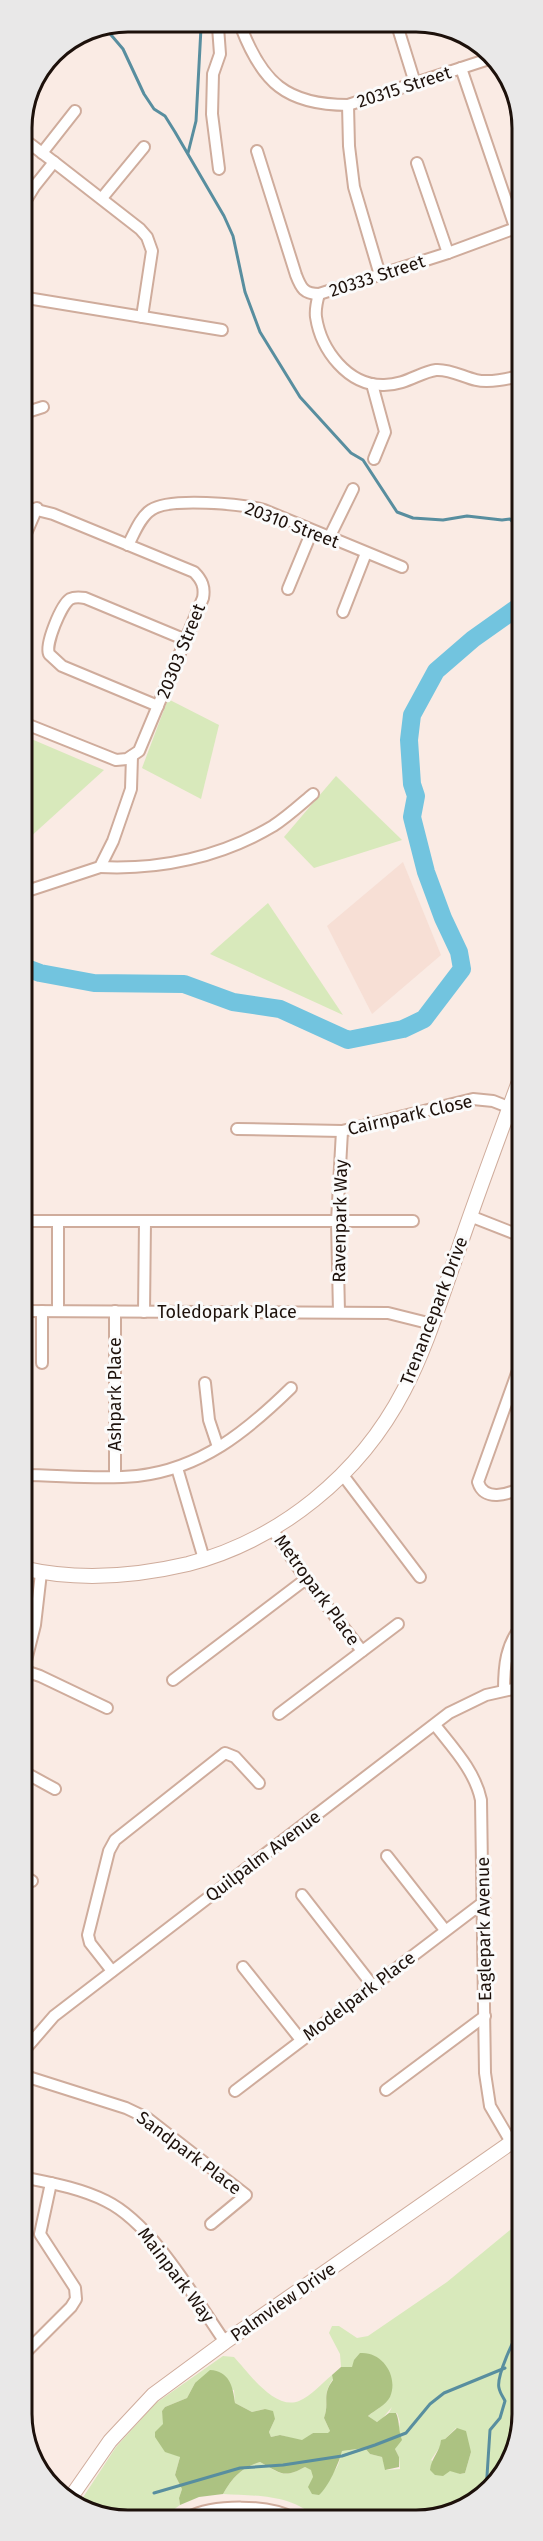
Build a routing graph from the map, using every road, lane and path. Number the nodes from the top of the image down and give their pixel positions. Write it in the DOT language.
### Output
graph roads {
  1 [pos="218,32"];
  2 [pos="243,32"];
  3 [pos="399,32"];
  4 [pos="484,61"];
  5 [pos="461,68"];
  6 [pos="415,83"];
  7 [pos="348,105"];
  8 [pos="75,111"];
  9 [pos="32,145"];
  10 [pos="144,147"];
  11 [pos="257,151"];
  12 [pos="42,153"];
  13 [pos="54,162"];
  14 [pos="417,163"];
  15 [pos="219,169"];
  16 [pos="32,191"];
  17 [pos="102,198"];
  18 [pos="512,210"];
  19 [pos="512,229"];
  20 [pos="448,253"];
  21 [pos="380,275"];
  22 [pos="319,294"];
  23 [pos="32,299"];
  24 [pos="142,317"];
  25 [pos="222,330"];
  26 [pos="512,376"];
  27 [pos="372,384"];
  28 [pos="43,407"];
  29 [pos="32,410"];
  30 [pos="374,459"];
  31 [pos="353,489"];
  32 [pos="32,507"];
  33 [pos="37,508"];
  34 [pos="32,520"];
  35 [pos="312,531"];
  36 [pos="328,538"];
  37 [pos="128,545"];
  38 [pos="366,553"];
  39 [pos="402,567"];
  40 [pos="288,589"];
  41 [pos="343,612"];
  42 [pos="186,640"];
  43 [pos="158,706"];
  44 [pos="32,726"];
  45 [pos="132,756"];
  46 [pos="313,794"];
  47 [pos="100,867"];
  48 [pos="32,889"];
  49 [pos="512,1108"];
  50 [pos="512,1119"];
  51 [pos="237,1129"];
  52 [pos="342,1131"];
  53 [pos="470,1216"];
  54 [pos="32,1221"];
  55 [pos="58,1221"];
  56 [pos="145,1221"];
  57 [pos="338,1221"];
  58 [pos="413,1221"];
  59 [pos="512,1232"];
  60 [pos="32,1311"];
  61 [pos="42,1311"];
  62 [pos="58,1311"];
  63 [pos="115,1311"];
  64 [pos="144,1311"];
  65 [pos="339,1312"];
  66 [pos="432,1324"];
  67 [pos="42,1362"];
  68 [pos="205,1383"];
  69 [pos="291,1388"];
  70 [pos="511,1391"];
  71 [pos="218,1447"];
  72 [pos="177,1468"];
  73 [pos="342,1474"];
  74 [pos="32,1475"];
  75 [pos="115,1476"];
  76 [pos="511,1490"];
  77 [pos="272,1529"];
  78 [pos="204,1559"];
  79 [pos="32,1571"];
  80 [pos="41,1573"];
  81 [pos="420,1576"];
  82 [pos="306,1579"];
  83 [pos="398,1624"];
  84 [pos="32,1636"];
  85 [pos="511,1642"];
  86 [pos="362,1651"];
  87 [pos="32,1675"];
  88 [pos="173,1680"];
  89 [pos="511,1689"];
  90 [pos="504,1690"];
  91 [pos="107,1708"];
  92 [pos="279,1714"];
  93 [pos="435,1725"];
  94 [pos="32,1776"];
  95 [pos="259,1783"];
  96 [pos="55,1789"];
  97 [pos="387,1856"];
  98 [pos="302,1895"];
  99 [pos="484,1901"];
  100 [pos="445,1930"];
  101 [pos="243,1967"];
  102 [pos="112,1971"];
  103 [pos="373,1986"];
  104 [pos="485,2016"];
  105 [pos="301,2040"];
  106 [pos="32,2041"];
  107 [pos="32,2078"];
  108 [pos="386,2090"];
  109 [pos="235,2091"];
  110 [pos="511,2132"];
  111 [pos="511,2142"];
  112 [pos="32,2179"];
  113 [pos="51,2183"];
  114 [pos="212,2224"];
  115 [pos="225,2342"];
  116 [pos="32,2346"];
  117 [pos="74,2493"];
  118 [pos="210,2510"];
  119 [pos="259,2510"];
  1 -- 15 [label="street"];
  2 -- 7 [label="street, 20315 Street"];
  3 -- 6 [label="street"];
  4 -- 5 [label="street, 20315 Street"];
  5 -- 6 [label="street, 20315 Street"];
  5 -- 18 [label="street"];
  6 -- 7 [label="street, 20315 Street"];
  7 -- 21 [label="street"];
  8 -- 12 [label="street"];
  9 -- 12 [label="street"];
  10 -- 17 [label="street"];
  11 -- 22 [label="street, 20333 Street"];
  12 -- 13 [label="street"];
  13 -- 16 [label="street"];
  13 -- 17 [label="street"];
  14 -- 20 [label="street"];
  17 -- 24 [label="street"];
  19 -- 20 [label="street, 20333 Street"];
  20 -- 21 [label="street, 20333 Street"];
  21 -- 22 [label="street, 20333 Street"];
  22 -- 27 [label="street"];
  23 -- 24 [label="street"];
  24 -- 25 [label="street"];
  26 -- 27 [label="street"];
  27 -- 30 [label="street"];
  28 -- 29 [label="street"];
  31 -- 36 [label="street"];
  32 -- 33 [label="street, 20303 Street"];
  33 -- 34 [label="street"];
  33 -- 37 [label="street, 20303 Street"];
  35 -- 36 [label="street, 20310 Street"];
  35 -- 37 [label="street, 20310 Street"];
  35 -- 40 [label="street"];
  36 -- 38 [label="street, 20310 Street"];
  37 -- 42 [label="street, 20303 Street"];
  38 -- 39 [label="street, 20310 Street"];
  38 -- 41 [label="street"];
  42 -- 43 [label="street, 20303 Street"];
  42 -- 43 [label="street"];
  43 -- 45 [label="street, 20303 Street"];
  44 -- 45 [label="street"];
  45 -- 47 [label="street"];
  46 -- 47 [label="street"];
  47 -- 48 [label="street"];
  49 -- 52 [label="street, Cairnpark Close"];
  50 -- 53 [label="street, Trenancepark Drive"];
  51 -- 52 [label="street, Cairnpark Close"];
  52 -- 57 [label="street, Ravenpark Way"];
  53 -- 59 [label="street"];
  53 -- 66 [label="street, Trenancepark Drive"];
  54 -- 55 [label="street"];
  55 -- 56 [label="street"];
  55 -- 62 [label="street"];
  56 -- 57 [label="street"];
  56 -- 64 [label="street"];
  57 -- 58 [label="street"];
  57 -- 65 [label="street, Ravenpark Way"];
  60 -- 61 [label="street, Toledopark Place"];
  61 -- 62 [label="street, Toledopark Place"];
  61 -- 67 [label="street"];
  62 -- 63 [label="street, Toledopark Place"];
  63 -- 64 [label="street, Toledopark Place"];
  63 -- 75 [label="street, Ashpark Place"];
  64 -- 65 [label="street, Toledopark Place"];
  65 -- 66 [label="street, Toledopark Place"];
  66 -- 73 [label="street, Trenancepark Drive"];
  68 -- 71 [label="street"];
  69 -- 71 [label="street"];
  70 -- 76 [label="street"];
  71 -- 72 [label="street"];
  72 -- 75 [label="street"];
  72 -- 78 [label="street"];
  73 -- 77 [label="street, Trenancepark Drive"];
  73 -- 81 [label="street"];
  74 -- 75 [label="street"];
  77 -- 78 [label="street, Trenancepark Drive"];
  77 -- 82 [label="street, Metropark Place"];
  78 -- 80 [label="street, Trenancepark Drive"];
  79 -- 80 [label="street, Trenancepark Drive"];
  80 -- 84 [label="street"];
  82 -- 86 [label="street, Metropark Place"];
  82 -- 88 [label="street"];
  83 -- 86 [label="street, Metropark Place"];
  85 -- 90 [label="street"];
  86 -- 92 [label="street, Metropark Place"];
  87 -- 91 [label="street"];
  89 -- 90 [label="street, Quilpalm Avenue"];
  90 -- 93 [label="street, Quilpalm Avenue"];
  93 -- 99 [label="street, Eaglepark Avenue"];
  93 -- 102 [label="street, Quilpalm Avenue"];
  94 -- 96 [label="street"];
  95 -- 102 [label="street"];
  97 -- 100 [label="street"];
  98 -- 103 [label="street"];
  99 -- 100 [label="street, Modelpark Place"];
  99 -- 104 [label="street, Eaglepark Avenue"];
  100 -- 103 [label="street, Modelpark Place"];
  101 -- 105 [label="street"];
  102 -- 106 [label="street, Quilpalm Avenue"];
  103 -- 105 [label="street, Modelpark Place"];
  104 -- 108 [label="street"];
  104 -- 110 [label="street, Eaglepark Avenue"];
  105 -- 109 [label="street, Modelpark Place"];
  107 -- 114 [label="street, Sandpark Place"];
  111 -- 115 [label="street, Palmview Drive"];
  112 -- 113 [label="street, Mainpark Way"];
  113 -- 115 [label="street, Mainpark Way"];
  113 -- 116 [label="street"];
  115 -- 117 [label="street, Palmview Drive"];
  118 -- 119 [label="street"];
}
